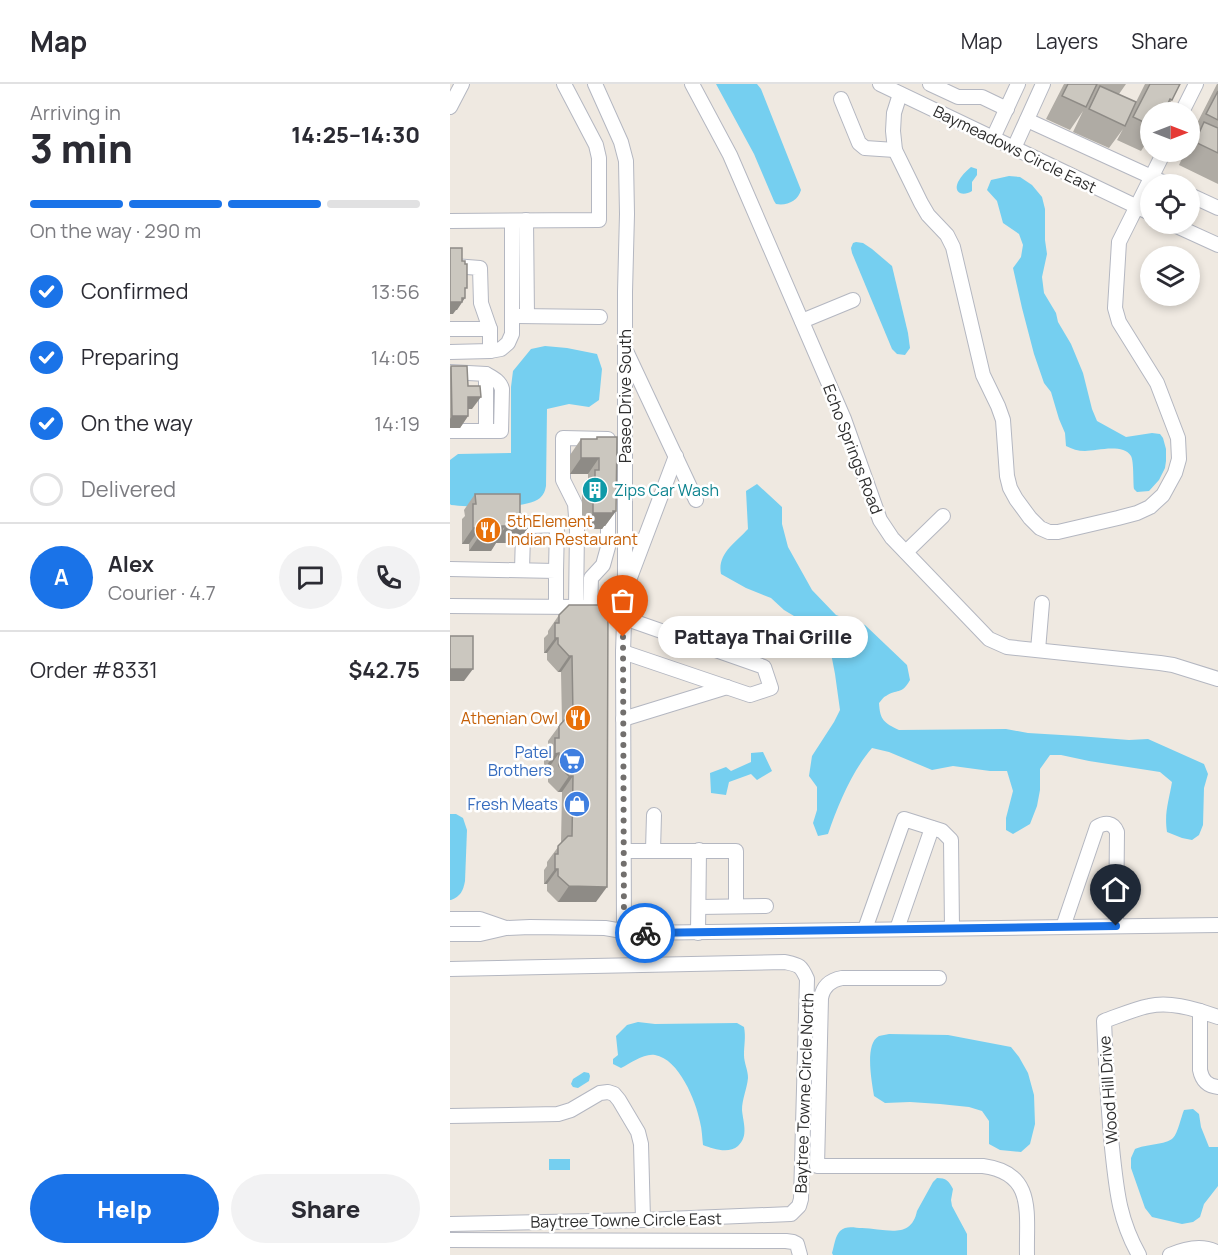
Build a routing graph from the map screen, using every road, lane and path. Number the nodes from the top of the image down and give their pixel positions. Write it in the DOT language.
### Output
graph roads {
  1 [pos="462,84"];
  2 [pos="564,84"];
  3 [pos="595,84"];
  4 [pos="692,84"];
  5 [pos="880,84"];
  6 [pos="930,84"];
  7 [pos="1018,84"];
  8 [pos="1043,84"];
  9 [pos="1196,84"];
  10 [pos="900,94"];
  11 [pos="841,99"];
  12 [pos="1187,102"];
  13 [pos="450,107"];
  14 [pos="1007,109"];
  15 [pos="1027,120"];
  16 [pos="993,138"];
  17 [pos="1014,148"];
  18 [pos="895,150"];
  19 [pos="1144,174"];
  20 [pos="1200,200"];
  21 [pos="1140,201"];
  22 [pos="1137,207"];
  23 [pos="1140,208"];
  24 [pos="1218,208"];
  25 [pos="450,220"];
  26 [pos="519,220"];
  27 [pos="1194,234"];
  28 [pos="1218,245"];
  29 [pos="454,266"];
  30 [pos="853,300"];
  31 [pos="512,316"];
  32 [pos="527,316"];
  33 [pos="600,317"];
  34 [pos="802,321"];
  35 [pos="450,329"];
  36 [pos="490,329"];
  37 [pos="625,348"];
  38 [pos="490,351"];
  39 [pos="450,352"];
  40 [pos="450,372"];
  41 [pos="450,431"];
  42 [pos="676,456"];
  43 [pos="608,463"];
  44 [pos="608,499"];
  45 [pos="696,500"];
  46 [pos="944,516"];
  47 [pos="906,552"];
  48 [pos="450,569"];
  49 [pos="522,570"];
  50 [pos="556,571"];
  51 [pos="625,592"];
  52 [pos="1042,603"];
  53 [pos="450,606"];
  54 [pos="556,606"];
  55 [pos="587,607"];
  56 [pos="624,618"];
  57 [pos="1038,650"];
  58 [pos="623,652"];
  59 [pos="1218,679"];
  60 [pos="727,687"];
  61 [pos="623,719"];
  62 [pos="654,815"];
  63 [pos="932,828"];
  64 [pos="653,850"];
  65 [pos="699,850"];
  66 [pos="624,851"];
  67 [pos="736,906"];
  68 [pos="766,906"];
  69 [pos="699,907"];
  70 [pos="450,919"];
  71 [pos="1218,924"];
  72 [pos="1116,926"];
  73 [pos="1063,927"];
  74 [pos="506,928"];
  75 [pos="951,928"];
  76 [pos="866,929"];
  77 [pos="897,929"];
  78 [pos="624,931"];
  79 [pos="698,933"];
  80 [pos="450,934"];
  81 [pos="450,969"];
  82 [pos="939,978"];
  83 [pos="1200,1011"];
  84 [pos="1218,1017"];
  85 [pos="1218,1087"];
  86 [pos="450,1116"];
  87 [pos="799,1206"];
  88 [pos="643,1220"];
  89 [pos="450,1224"];
  90 [pos="450,1240"];
  91 [pos="1218,1252"];
  92 [pos="800,1255"];
  93 [pos="1027,1255"];
  94 [pos="1139,1255"];
  95 [pos="1170,1255"];
  1 -- 13 [label="street"];
  2 -- 26 [label="street"];
  3 -- 37 [label="street, Paseo Drive South"];
  4 -- 34 [label="street, Echo Springs Road"];
  5 -- 10 [label="street, Baymeadows Circle East"];
  6 -- 14 [label="street"];
  7 -- 14 [label="street"];
  8 -- 15 [label="street"];
  9 -- 12 [label="street"];
  10 -- 16 [label="street, Baymeadows Circle East"];
  10 -- 18 [label="street"];
  11 -- 18 [label="street"];
  14 -- 16 [label="street"];
  15 -- 17 [label="street"];
  15 -- 19 [label="street"];
  16 -- 17 [label="street, Baymeadows Circle East"];
  17 -- 22 [label="street, Baymeadows Circle East"];
  18 -- 22 [label="street"];
  20 -- 24 [label="street"];
  21 -- 22 [label="street"];
  22 -- 23 [label="street, Baymeadows Circle East"];
  25 -- 26 [label="street"];
  26 -- 31 [label="street"];
  26 -- 32 [label="street"];
  27 -- 28 [label="street"];
  29 -- 36 [label="street"];
  30 -- 34 [label="street"];
  31 -- 32 [label="street"];
  31 -- 38 [label="street"];
  32 -- 33 [label="street"];
  34 -- 47 [label="street, Echo Springs Road"];
  35 -- 36 [label="street"];
  36 -- 38 [label="street"];
  37 -- 42 [label="street"];
  37 -- 51 [label="street, Paseo Drive South"];
  38 -- 39 [label="street"];
  40 -- 41 [label="street"];
  42 -- 45 [label="street"];
  42 -- 51 [label="street"];
  43 -- 55 [label="street"];
  44 -- 55 [label="street"];
  46 -- 47 [label="street"];
  47 -- 57 [label="street, Echo Springs Road"];
  48 -- 49 [label="street"];
  49 -- 50 [label="street"];
  49 -- 50 [label="street"];
  50 -- 54 [label="street"];
  51 -- 56 [label="street, Paseo Drive South"];
  52 -- 57 [label="street"];
  53 -- 54 [label="street"];
  54 -- 55 [label="street"];
  56 -- 58 [label="street, Paseo Drive South"];
  56 -- 60 [label="street"];
  57 -- 59 [label="street, Echo Springs Road"];
  58 -- 60 [label="street"];
  58 -- 61 [label="street, Paseo Drive South"];
  60 -- 61 [label="street"];
  61 -- 66 [label="street, Paseo Drive South"];
  62 -- 64 [label="street"];
  63 -- 75 [label="street"];
  63 -- 76 [label="street"];
  63 -- 77 [label="street"];
  64 -- 65 [label="street"];
  64 -- 66 [label="street"];
  65 -- 67 [label="street"];
  65 -- 69 [label="street"];
  66 -- 78 [label="street, Paseo Drive South"];
  67 -- 68 [label="street"];
  67 -- 69 [label="street"];
  69 -- 79 [label="street"];
  70 -- 74 [label="street"];
  71 -- 72 [label="street"];
  72 -- 73 [label="street"];
  72 -- 73 [label="street"];
  73 -- 75 [label="street"];
  74 -- 78 [label="street"];
  74 -- 80 [label="street"];
  75 -- 77 [label="street"];
  76 -- 77 [label="street"];
  76 -- 79 [label="street"];
  78 -- 79 [label="street"];
  81 -- 87 [label="street, Baytree Towne Circle North"];
  82 -- 93 [label="street"];
  83 -- 84 [label="street"];
  83 -- 85 [label="street"];
  83 -- 94 [label="street, Wood Hill Drive"];
  86 -- 88 [label="street"];
  87 -- 88 [label="street, Baytree Towne Circle East"];
  88 -- 89 [label="street, Baytree Towne Circle East"];
  90 -- 92 [label="street"];
  91 -- 95 [label="street"];
}
